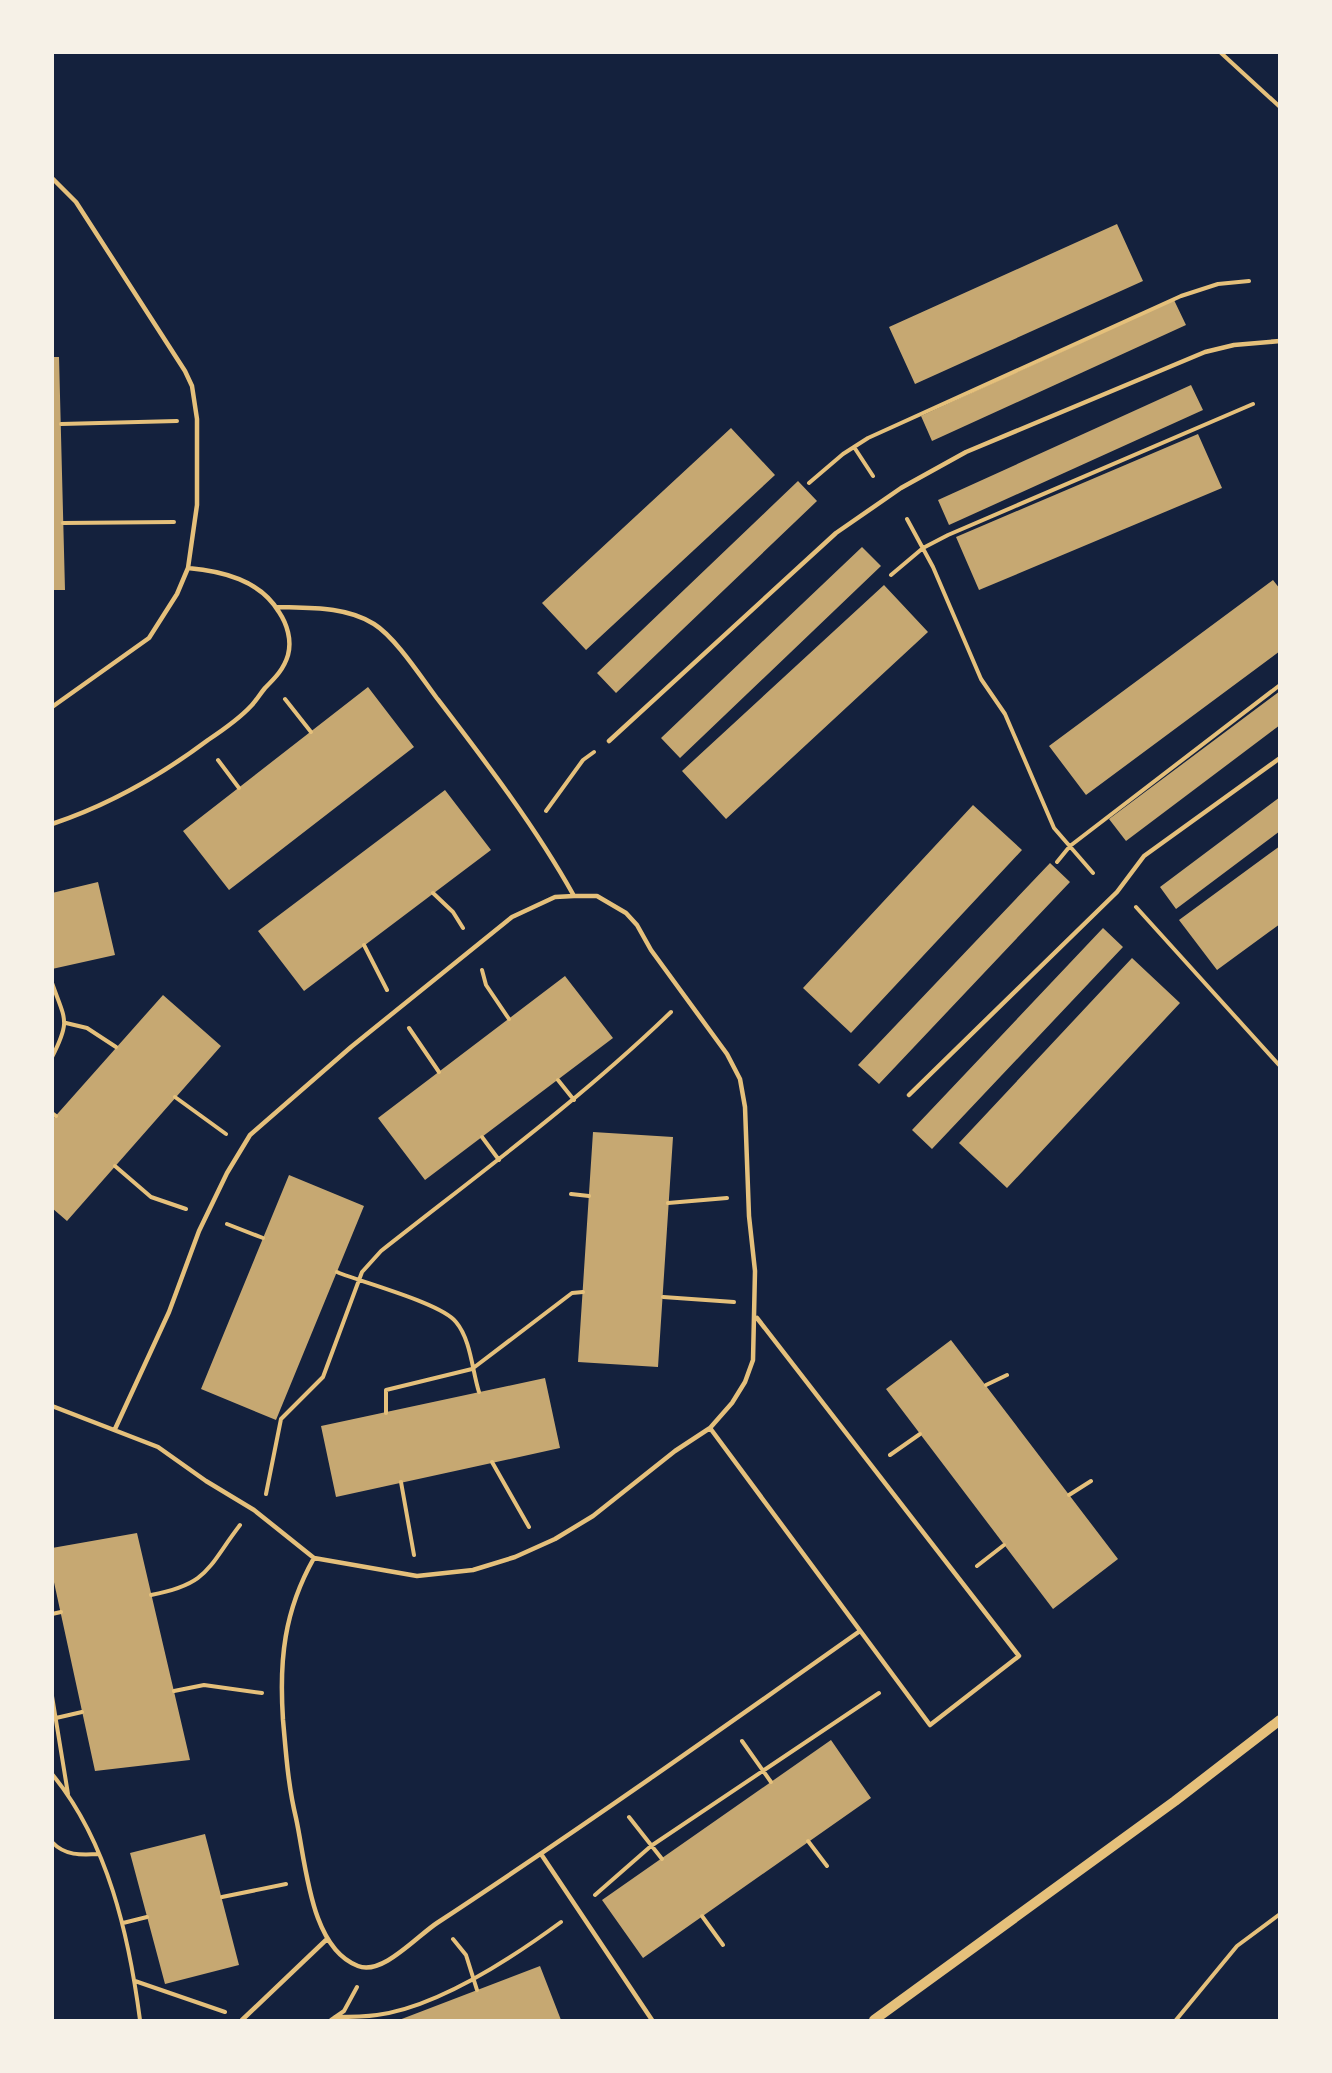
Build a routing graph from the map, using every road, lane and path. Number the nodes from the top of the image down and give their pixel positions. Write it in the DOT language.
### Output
graph roads {
  1 [pos="1220,52"];
  2 [pos="1280,107"];
  3 [pos="52,178"];
  4 [pos="1250,280"];
  5 [pos="1280,341"];
  6 [pos="1253,404"];
  7 [pos="197,420"];
  8 [pos="61,424"];
  9 [pos="854,447"];
  10 [pos="873,476"];
  11 [pos="809,483"];
  12 [pos="907,519"];
  13 [pos="195,522"];
  14 [pos="63,523"];
  15 [pos="923,548"];
  16 [pos="188,568"];
  17 [pos="891,575"];
  18 [pos="276,607"];
  19 [pos="273,682"];
  20 [pos="1280,685"];
  21 [pos="52,707"];
  22 [pos="311,732"];
  23 [pos="609,741"];
  24 [pos="205,743"];
  25 [pos="1280,758"];
  26 [pos="239,788"];
  27 [pos="52,824"];
  28 [pos="532,830"];
  29 [pos="1070,846"];
  30 [pos="1057,862"];
  31 [pos="1093,873"];
  32 [pos="574,896"];
  33 [pos="1136,907"];
  34 [pos="52,983"];
  35 [pos="686,998"];
  36 [pos="66,1023"];
  37 [pos="116,1047"];
  38 [pos="52,1057"];
  39 [pos="1279,1065"];
  40 [pos="558,1080"];
  41 [pos="909,1095"];
  42 [pos="176,1097"];
  43 [pos="574,1100"];
  44 [pos="482,1137"];
  45 [pos="243,1146"];
  46 [pos="499,1160"];
  47 [pos="571,1194"];
  48 [pos="589,1196"];
  49 [pos="749,1198"];
  50 [pos="668,1203"];
  51 [pos="337,1272"];
  52 [pos="359,1281"];
  53 [pos="583,1292"];
  54 [pos="663,1297"];
  55 [pos="756,1303"];
  56 [pos="756,1317"];
  57 [pos="472,1369"];
  58 [pos="1007,1375"];
  59 [pos="986,1385"];
  60 [pos="479,1392"];
  61 [pos="52,1406"];
  62 [pos="386,1413"];
  63 [pos="710,1428"];
  64 [pos="115,1429"];
  65 [pos="920,1434"];
  66 [pos="492,1462"];
  67 [pos="873,1468"];
  68 [pos="1091,1481"];
  69 [pos="401,1482"];
  70 [pos="1069,1495"];
  71 [pos="254,1510"];
  72 [pos="541,1545"];
  73 [pos="1004,1545"];
  74 [pos="314,1558"];
  75 [pos="417,1576"];
  76 [pos="959,1578"];
  77 [pos="151,1595"];
  78 [pos="61,1612"];
  79 [pos="52,1614"];
  80 [pos="860,1631"];
  81 [pos="898,1681"];
  82 [pos="174,1691"];
  83 [pos="52,1696"];
  84 [pos="281,1697"];
  85 [pos="82,1712"];
  86 [pos="56,1718"];
  87 [pos="1280,1720"];
  88 [pos="730,1724"];
  89 [pos="764,1771"];
  90 [pos="52,1774"];
  91 [pos="771,1782"];
  92 [pos="69,1798"];
  93 [pos="618,1802"];
  94 [pos="808,1841"];
  95 [pos="52,1842"];
  96 [pos="651,1846"];
  97 [pos="99,1854"];
  98 [pos="541,1854"];
  99 [pos="662,1859"];
  100 [pos="827,1866"];
  101 [pos="308,1879"];
  102 [pos="222,1897"];
  103 [pos="578,1909"];
  104 [pos="1280,1914"];
  105 [pos="702,1916"];
  106 [pos="147,1917"];
  107 [pos="440,1922"];
  108 [pos="123,1923"];
  109 [pos="326,1940"];
  110 [pos="723,1945"];
  111 [pos="361,1968"];
  112 [pos="473,1979"];
  113 [pos="135,1981"];
  114 [pos="477,1990"];
  115 [pos="140,2020"];
  116 [pos="242,2020"];
  117 [pos="334,2020"];
  118 [pos="652,2020"];
  119 [pos="874,2020"];
  120 [pos="1176,2020"];
  1 -- 2 [label="path"];
  3 -- 7 [label="lane"];
  4 -- 9 [label="path"];
  5 -- 23 [label="lane"];
  6 -- 15 [label="path"];
  7 -- 8 [label="path"];
  7 -- 13 [label="lane"];
  9 -- 10 [label="path"];
  9 -- 11 [label="path"];
  12 -- 15 [label="path"];
  13 -- 14 [label="path"];
  13 -- 16 [label="lane"];
  15 -- 17 [label="path"];
  15 -- 29 [label="path"];
  16 -- 18 [label="lane"];
  16 -- 21 [label="lane"];
  18 -- 19 [label="lane"];
  18 -- 28 [label="lane"];
  19 -- 22 [label="path"];
  19 -- 24 [label="lane"];
  20 -- 29 [label="path"];
  23 -- 28 [label="path"];
  24 -- 26 [label="path"];
  24 -- 27 [label="lane"];
  25 -- 41 [label="lane"];
  28 -- 32 [label="lane"];
  29 -- 30 [label="path"];
  29 -- 31 [label="path"];
  32 -- 35 [label="lane"];
  32 -- 45 [label="lane"];
  33 -- 39 [label="path"];
  34 -- 36 [label="path"];
  35 -- 43 [label="path"];
  35 -- 49 [label="lane"];
  36 -- 37 [label="path"];
  36 -- 38 [label="path"];
  40 -- 43 [label="path"];
  42 -- 45 [label="path"];
  43 -- 46 [label="path"];
  44 -- 46 [label="path"];
  45 -- 64 [label="lane"];
  46 -- 52 [label="path"];
  47 -- 48 [label="path"];
  49 -- 50 [label="path"];
  49 -- 55 [label="lane"];
  51 -- 52 [label="path"];
  52 -- 57 [label="path"];
  52 -- 71 [label="path"];
  53 -- 57 [label="path"];
  54 -- 55 [label="path"];
  55 -- 56 [label="lane"];
  56 -- 63 [label="lane"];
  56 -- 67 [label="lane"];
  57 -- 60 [label="path"];
  57 -- 62 [label="path"];
  58 -- 59 [label="path"];
  61 -- 64 [label="lane"];
  63 -- 72 [label="lane"];
  63 -- 80 [label="lane"];
  64 -- 71 [label="lane"];
  65 -- 67 [label="path"];
  66 -- 72 [label="path"];
  67 -- 76 [label="lane"];
  68 -- 70 [label="path"];
  69 -- 75 [label="path"];
  71 -- 74 [label="lane"];
  71 -- 77 [label="path"];
  72 -- 75 [label="lane"];
  73 -- 76 [label="path"];
  74 -- 75 [label="lane"];
  74 -- 84 [label="lane"];
  76 -- 81 [label="lane"];
  78 -- 79 [label="path"];
  80 -- 81 [label="lane"];
  80 -- 88 [label="lane"];
  81 -- 89 [label="path"];
  82 -- 84 [label="path"];
  83 -- 86 [label="path"];
  84 -- 101 [label="lane"];
  85 -- 86 [label="path"];
  86 -- 92 [label="path"];
  87 -- 119 [label="street"];
  88 -- 89 [label="path"];
  88 -- 93 [label="lane"];
  89 -- 91 [label="path"];
  89 -- 96 [label="path"];
  90 -- 92 [label="path"];
  92 -- 97 [label="path"];
  93 -- 96 [label="path"];
  93 -- 98 [label="lane"];
  94 -- 100 [label="path"];
  95 -- 97 [label="path"];
  96 -- 99 [label="path"];
  96 -- 103 [label="path"];
  97 -- 108 [label="path"];
  98 -- 103 [label="lane"];
  98 -- 107 [label="lane"];
  101 -- 102 [label="path"];
  101 -- 109 [label="lane"];
  103 -- 112 [label="path"];
  103 -- 118 [label="lane"];
  104 -- 120 [label="path"];
  105 -- 110 [label="path"];
  106 -- 108 [label="path"];
  107 -- 111 [label="lane"];
  107 -- 112 [label="path"];
  108 -- 113 [label="path"];
  109 -- 111 [label="lane"];
  109 -- 116 [label="lane"];
  111 -- 117 [label="path"];
  112 -- 114 [label="path"];
  112 -- 117 [label="path"];
  113 -- 115 [label="path"];
  113 -- 116 [label="path"];
}
